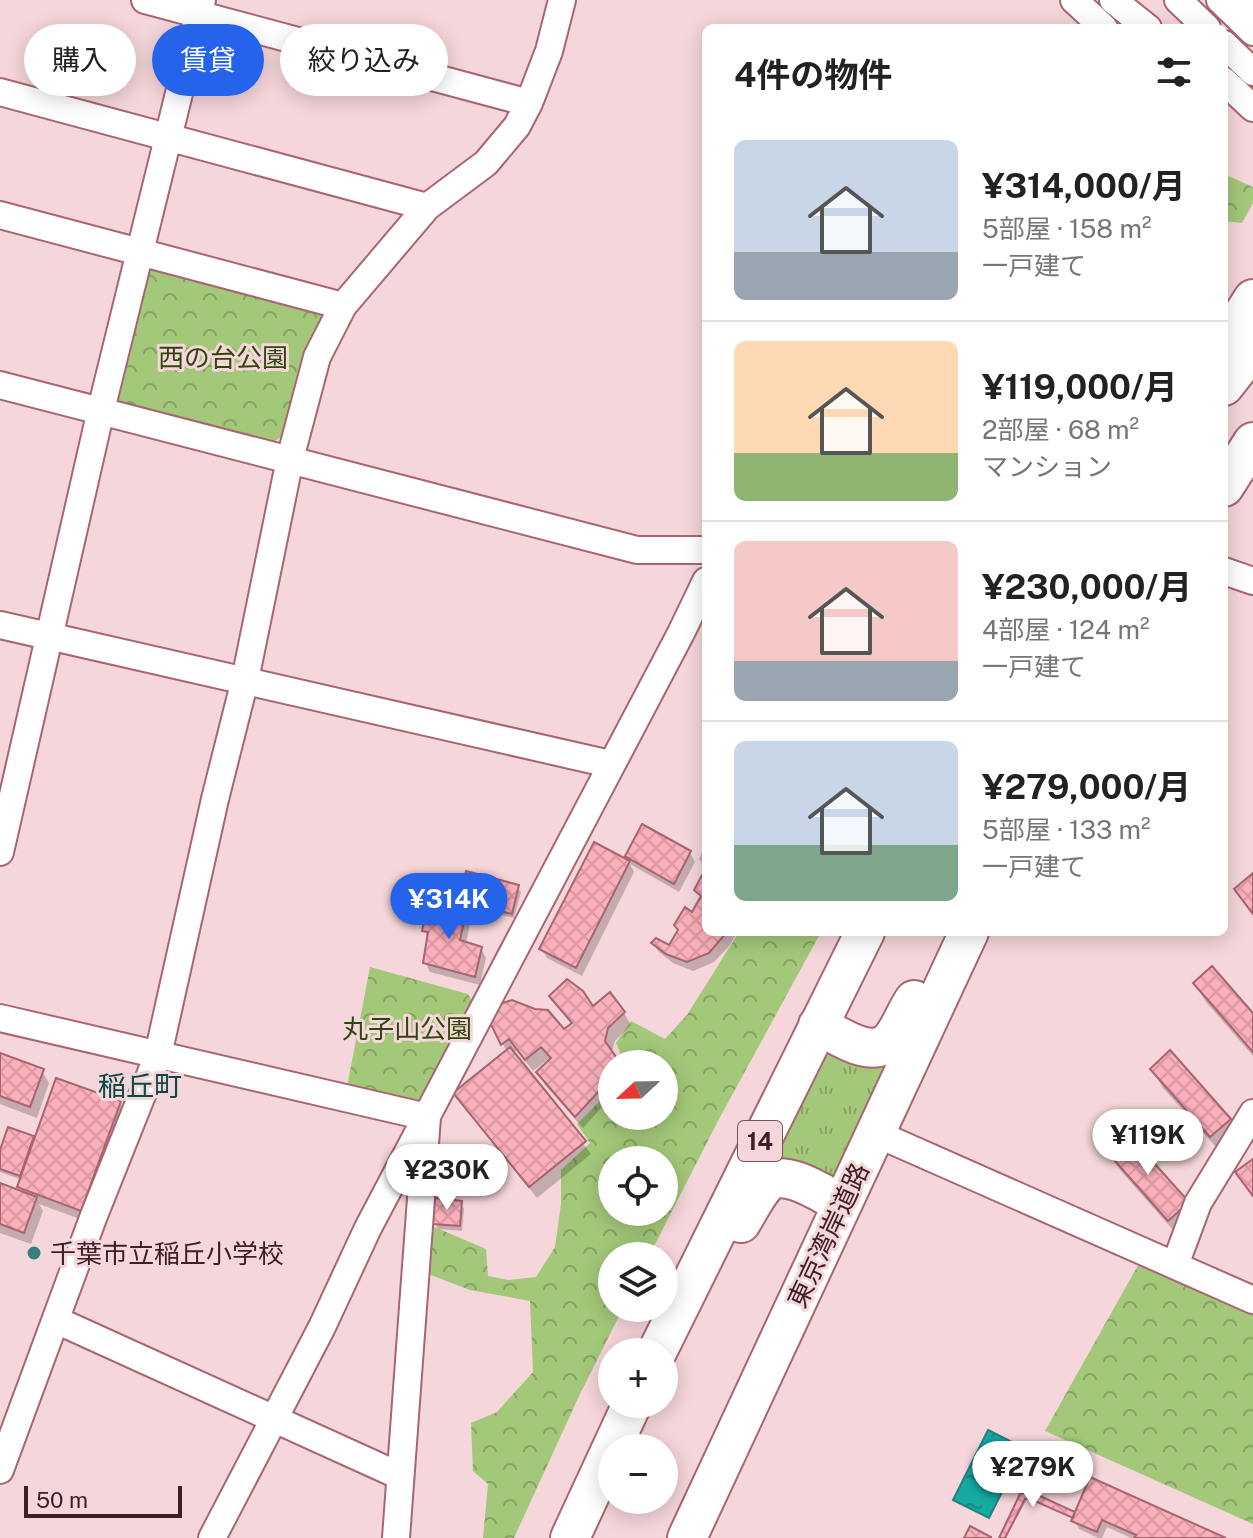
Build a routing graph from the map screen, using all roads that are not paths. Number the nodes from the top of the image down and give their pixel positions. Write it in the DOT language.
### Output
graph roads {
  1 [pos="145,0"];
  2 [pos="562,0"];
  3 [pos="1074,0"];
  4 [pos="1113,0"];
  5 [pos="1140,0"];
  6 [pos="1178,0"];
  7 [pos="1220,0"];
  8 [pos="200,7"];
  9 [pos="1100,24"];
  10 [pos="1143,24"];
  11 [pos="1164,24"];
  12 [pos="1203,24"];
  13 [pos="1253,32"];
  14 [pos="1228,48"];
  15 [pos="1253,72"];
  16 [pos="1228,85"];
  17 [pos="0,92"];
  18 [pos="529,103"];
  19 [pos="1253,108"];
  20 [pos="169,136"];
  21 [pos="427,207"];
  22 [pos="0,215"];
  23 [pos="139,250"];
  24 [pos="1253,299"];
  25 [pos="343,306"];
  26 [pos="1228,339"];
  27 [pos="1253,349"];
  28 [pos="1228,381"];
  29 [pos="0,385"];
  30 [pos="101,410"];
  31 [pos="1253,442"];
  32 [pos="290,459"];
  33 [pos="1228,481"];
  34 [pos="702,550"];
  35 [pos="1228,572"];
  36 [pos="1253,581"];
  37 [pos="702,589"];
  38 [pos="0,625"];
  39 [pos="51,636"];
  40 [pos="245,680"];
  41 [pos="610,764"];
  42 [pos="0,852"];
  43 [pos="863,936"];
  44 [pos="959,936"];
  45 [pos="967,936"];
  46 [pos="0,1018"];
  47 [pos="818,1025"];
  48 [pos="158,1055"];
  49 [pos="1253,1113"];
  50 [pos="427,1117"];
  51 [pos="875,1133"];
  52 [pos="842,1204"];
  53 [pos="1175,1265"];
  54 [pos="683,1298"];
  55 [pos="1253,1300"];
  56 [pos="56,1320"];
  57 [pos="664,1338"];
  58 [pos="626,1418"];
  59 [pos="272,1419"];
  60 [pos="0,1470"];
  61 [pos="400,1476"];
  62 [pos="212,1538"];
  63 [pos="396,1538"];
  64 [pos="570,1538"];
  65 [pos="687,1538"];
  1 -- 8 [label="street"];
  2 -- 18 [label="street"];
  3 -- 9 [label="street"];
  4 -- 10 [label="street"];
  5 -- 11 [label="street"];
  6 -- 12 [label="street"];
  7 -- 13 [label="street"];
  8 -- 18 [label="street"];
  8 -- 20 [label="street"];
  14 -- 15 [label="street"];
  16 -- 19 [label="street"];
  17 -- 20 [label="street"];
  18 -- 21 [label="street"];
  20 -- 21 [label="street"];
  20 -- 23 [label="street"];
  21 -- 25 [label="street"];
  22 -- 23 [label="street"];
  23 -- 25 [label="street"];
  23 -- 30 [label="street"];
  24 -- 26 [label="highway"];
  25 -- 32 [label="street"];
  27 -- 28 [label="highway"];
  29 -- 30 [label="street"];
  30 -- 32 [label="street"];
  30 -- 39 [label="street"];
  31 -- 33 [label="highway"];
  32 -- 34 [label="street"];
  32 -- 40 [label="street"];
  35 -- 36 [label="street"];
  37 -- 41 [label="street"];
  38 -- 39 [label="street"];
  39 -- 40 [label="street"];
  39 -- 42 [label="street"];
  40 -- 41 [label="street"];
  40 -- 48 [label="street"];
  41 -- 50 [label="street"];
  43 -- 47 [label="highway, 14"];
  44 -- 47 [label="highway"];
  45 -- 51 [label="highway, 東京湾岸道路"];
  46 -- 48 [label="street"];
  47 -- 54 [label="highway, 14"];
  48 -- 50 [label="street"];
  48 -- 56 [label="street"];
  49 -- 53 [label="street"];
  50 -- 59 [label="street"];
  50 -- 61 [label="street"];
  51 -- 52 [label="highway, 東京湾岸道路"];
  51 -- 53 [label="street"];
  52 -- 54 [label="highway"];
  52 -- 65 [label="highway, 東京湾岸道路"];
  53 -- 55 [label="street"];
  54 -- 57 [label="highway, 14"];
  56 -- 59 [label="street"];
  56 -- 60 [label="street"];
  58 -- 64 [label="highway"];
  59 -- 61 [label="street"];
  59 -- 62 [label="street"];
  61 -- 63 [label="street"];
}
